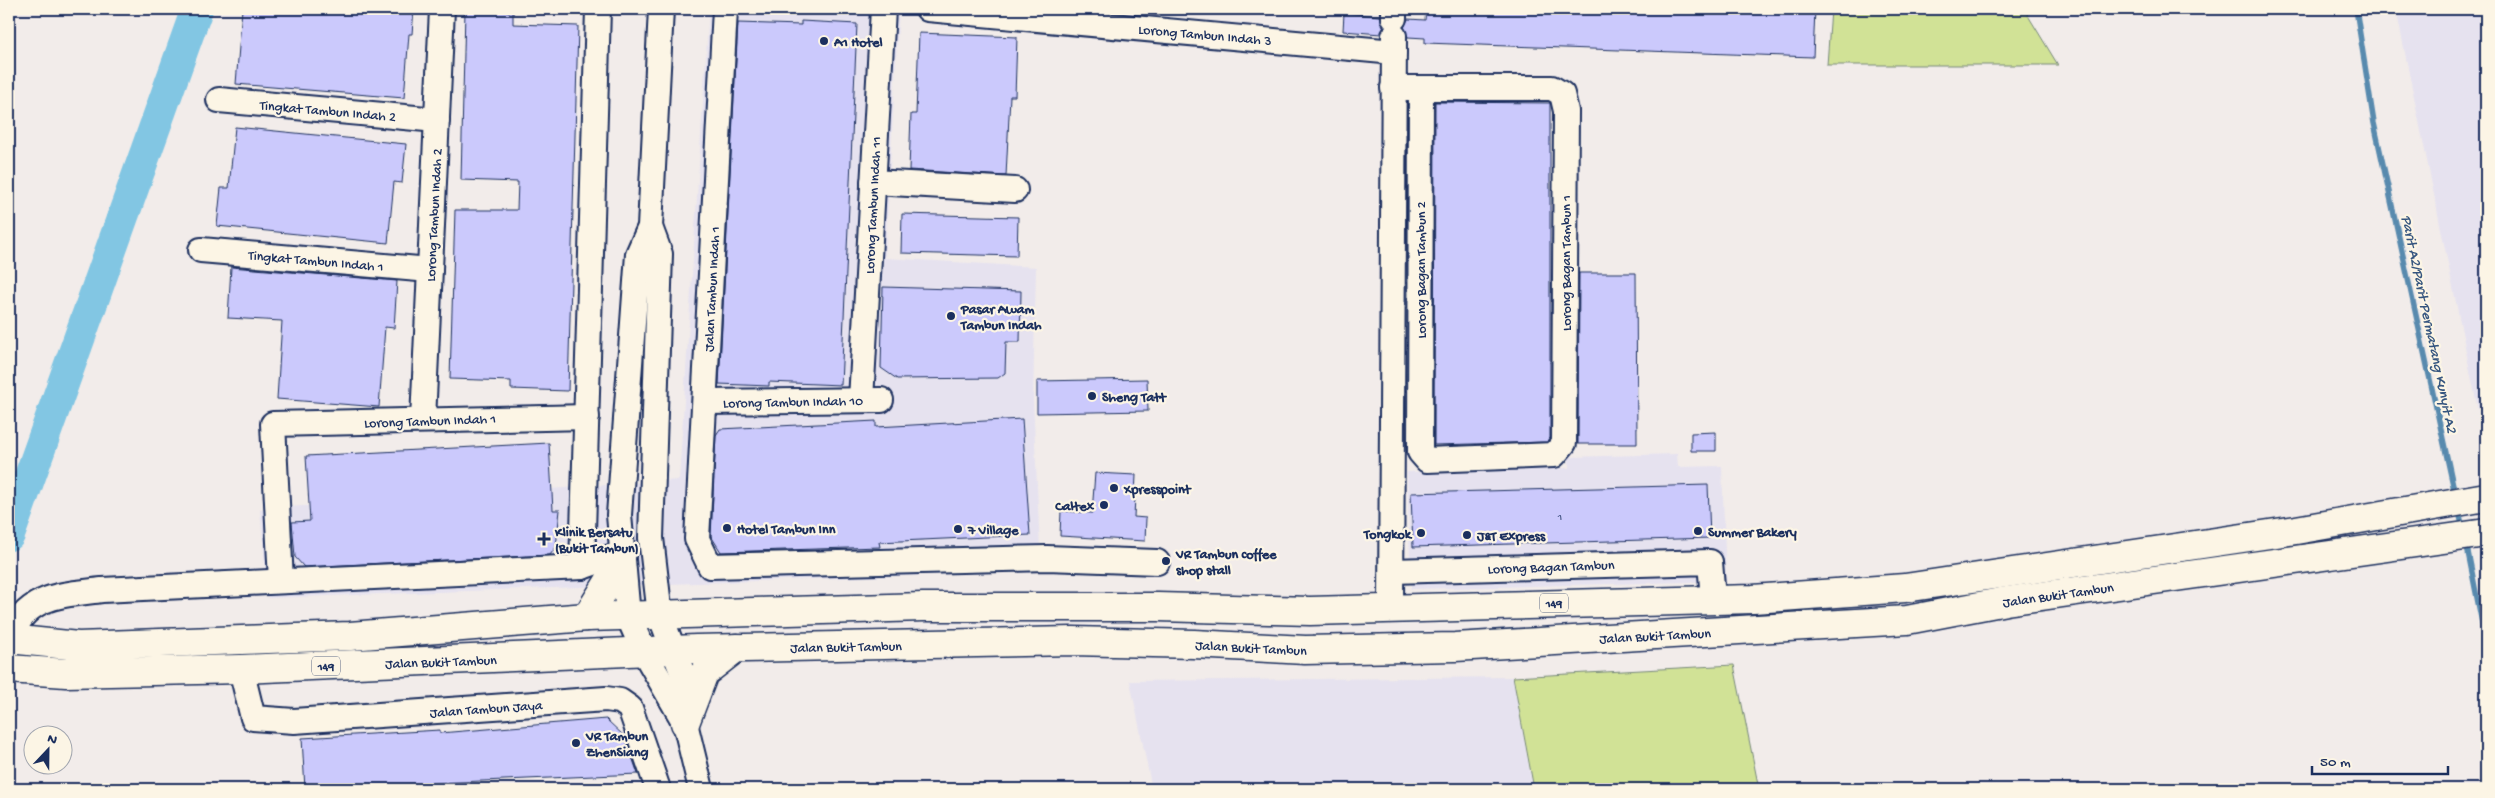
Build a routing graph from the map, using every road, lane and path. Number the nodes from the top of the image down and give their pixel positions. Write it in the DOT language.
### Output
graph roads {
  1 [pos="442,9"];
  2 [pos="598,9"];
  3 [pos="661,9"];
  4 [pos="725,9"];
  5 [pos="882,9"];
  6 [pos="928,9"];
  7 [pos="1394,28"];
  8 [pos="1394,88"];
  9 [pos="1421,88"];
  10 [pos="219,100"];
  11 [pos="437,120"];
  12 [pos="873,182"];
  13 [pos="1015,190"];
  14 [pos="650,227"];
  15 [pos="201,250"];
  16 [pos="430,270"];
  17 [pos="871,400"];
  18 [pos="705,402"];
  19 [pos="587,417"];
  20 [pos="423,420"];
  21 [pos="1564,443"];
  22 [pos="2482,497"];
  23 [pos="2486,534"];
  24 [pos="622,553"];
  25 [pos="1157,562"];
  26 [pos="582,567"];
  27 [pos="1392,571"];
  28 [pos="281,581"];
  29 [pos="1713,599"];
  30 [pos="1391,608"];
  31 [pos="660,614"];
  32 [pos="628,616"];
  33 [pos="587,618"];
  34 [pos="10,639"];
  35 [pos="736,648"];
  36 [pos="672,651"];
  37 [pos="644,652"];
  38 [pos="9,669"];
  39 [pos="241,669"];
  40 [pos="685,723"];
  41 [pos="658,789"];
  42 [pos="701,789"];
  1 -- 11 [label="street, Lorong Tambun Indah 2"];
  2 -- 19 [label="street"];
  3 -- 14 [label="street"];
  4 -- 18 [label="street, Jalan Tambun Indah 1"];
  5 -- 12 [label="street, Lorong Tambun Indah 11"];
  6 -- 7 [label="street, Lorong Tambun Indah 3"];
  7 -- 8 [label="street"];
  8 -- 9 [label="street"];
  8 -- 27 [label="street"];
  9 -- 21 [label="street, Lorong Bagan Tambun 1"];
  9 -- 21 [label="street, Lorong Bagan Tambun 2"];
  10 -- 11 [label="street, Tingkat Tambun Indah 2"];
  11 -- 16 [label="street, Lorong Tambun Indah 2"];
  12 -- 13 [label="street"];
  12 -- 17 [label="street, Lorong Tambun Indah 11"];
  14 -- 24 [label="street"];
  14 -- 31 [label="street"];
  15 -- 16 [label="street, Tingkat Tambun Indah 1"];
  16 -- 20 [label="street, Lorong Tambun Indah 2"];
  17 -- 18 [label="street, Lorong Tambun Indah 10"];
  18 -- 25 [label="street, Jalan Tambun Indah 1"];
  19 -- 20 [label="street, Lorong Tambun Indah 1"];
  19 -- 26 [label="street"];
  20 -- 28 [label="street, Lorong Tambun Indah 1"];
  22 -- 29 [label="main road, Jalan Bukit Tambun / 149"];
  23 -- 35 [label="main road, Jalan Bukit Tambun / 149"];
  24 -- 26 [label="street, Jalan Bukit Tambun"];
  24 -- 32 [label="street"];
  24 -- 33 [label="main road"];
  26 -- 28 [label="street, Jalan Bukit Tambun"];
  27 -- 29 [label="street, Lorong Bagan Tambun"];
  27 -- 30 [label="street"];
  28 -- 34 [label="street, Jalan Bukit Tambun"];
  29 -- 30 [label="main road, Jalan Bukit Tambun / 149"];
  30 -- 31 [label="main road, Jalan Bukit Tambun / 149"];
  31 -- 32 [label="main road, Jalan Bukit Tambun / 149"];
  31 -- 36 [label="street"];
  32 -- 33 [label="main road, Jalan Bukit Tambun / 149"];
  32 -- 37 [label="street"];
  33 -- 34 [label="main road, Jalan Bukit Tambun / 149"];
  35 -- 36 [label="main road, Jalan Bukit Tambun / 149"];
  35 -- 40 [label="main road"];
  36 -- 37 [label="main road, Jalan Bukit Tambun / 149"];
  36 -- 40 [label="street"];
  37 -- 39 [label="main road, Jalan Bukit Tambun / 149"];
  37 -- 40 [label="street"];
  38 -- 39 [label="main road, Jalan Bukit Tambun / 149"];
  39 -- 41 [label="street, Jalan Tambun Jaya"];
  40 -- 42 [label="street"];
}
